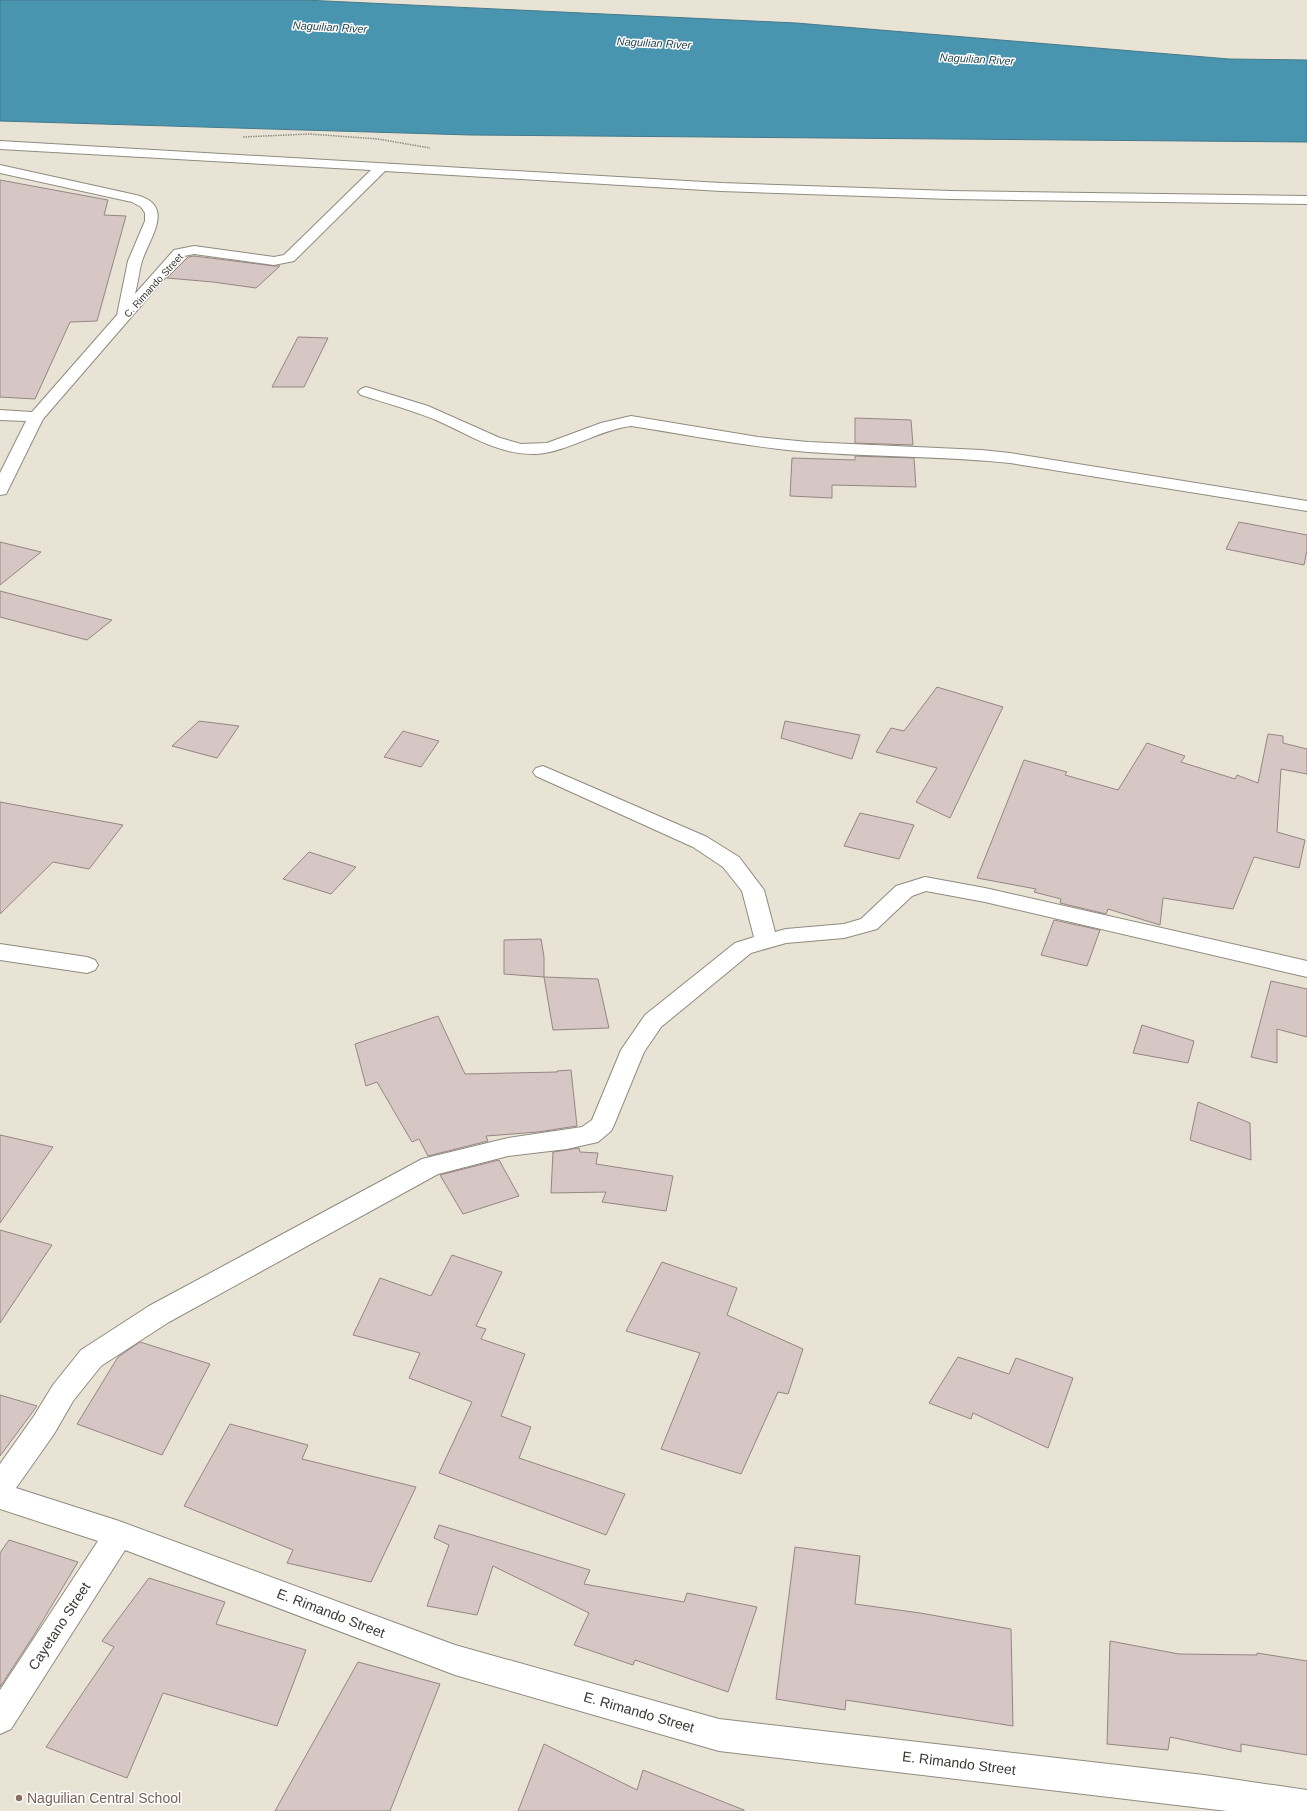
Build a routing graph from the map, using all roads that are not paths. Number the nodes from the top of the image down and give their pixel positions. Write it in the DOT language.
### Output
graph roads {
  1 [pos="0,145"];
  2 [pos="381,168"];
  3 [pos="0,169"];
  4 [pos="1307,200"];
  5 [pos="124,317"];
  6 [pos="366,392"];
  7 [pos="0,415"];
  8 [pos="36,417"];
  9 [pos="0,490"];
  10 [pos="1307,506"];
  11 [pos="543,772"];
  12 [pos="766,941"];
  13 [pos="0,952"];
  14 [pos="87,965"];
  15 [pos="1307,969"];
  16 [pos="0,1488"];
  17 [pos="0,1496"];
  18 [pos="119,1534"];
  19 [pos="0,1718"];
  20 [pos="1307,1807"];
  1 -- 2 [label="street"];
  2 -- 4 [label="street"];
  2 -- 5 [label="street, C. Rimando Street"];
  3 -- 5 [label="street"];
  5 -- 8 [label="street, C. Rimando Street"];
  6 -- 10 [label="street"];
  7 -- 8 [label="street"];
  8 -- 9 [label="street, C. Rimando Street"];
  11 -- 12 [label="street"];
  12 -- 15 [label="street"];
  12 -- 16 [label="street"];
  13 -- 14 [label="street"];
  17 -- 18 [label="street, E. Rimando Street"];
  18 -- 19 [label="street, Cayetano Street"];
  18 -- 20 [label="street, E. Rimando Street"];
}
